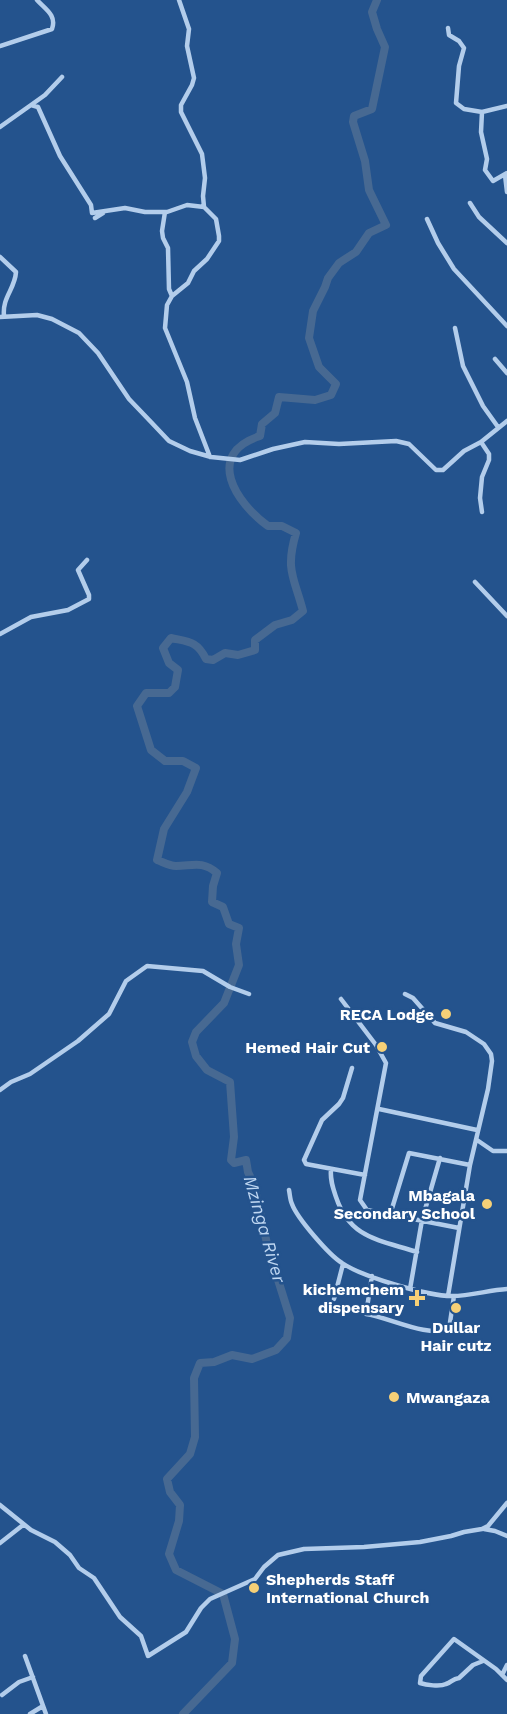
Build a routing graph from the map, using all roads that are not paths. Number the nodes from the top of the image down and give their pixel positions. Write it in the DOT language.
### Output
graph roads {
  1 [pos="37,0"];
  2 [pos="179,0"];
  3 [pos="448,28"];
  4 [pos="0,46"];
  5 [pos="62,77"];
  6 [pos="31,105"];
  7 [pos="507,106"];
  8 [pos="482,112"];
  9 [pos="0,127"];
  10 [pos="506,174"];
  11 [pos="507,192"];
  12 [pos="470,203"];
  13 [pos="204,207"];
  14 [pos="165,212"];
  15 [pos="103,213"];
  16 [pos="94,218"];
  17 [pos="427,219"];
  18 [pos="507,243"];
  19 [pos="0,257"];
  20 [pos="172,296"];
  21 [pos="2,317"];
  22 [pos="507,326"];
  23 [pos="455,328"];
  24 [pos="495,359"];
  25 [pos="507,373"];
  26 [pos="507,421"];
  27 [pos="498,428"];
  28 [pos="481,442"];
  29 [pos="211,457"];
  30 [pos="482,512"];
  31 [pos="87,560"];
  32 [pos="475,582"];
  33 [pos="507,615"];
  34 [pos="0,634"];
  35 [pos="249,994"];
  36 [pos="405,994"];
  37 [pos="341,999"];
  38 [pos="352,1068"];
  39 [pos="0,1090"];
  40 [pos="379,1109"];
  41 [pos="477,1130"];
  42 [pos="477,1140"];
  43 [pos="507,1151"];
  44 [pos="440,1158"];
  45 [pos="470,1165"];
  46 [pos="331,1170"];
  47 [pos="364,1175"];
  48 [pos="289,1190"];
  49 [pos="390,1215"];
  50 [pos="422,1220"];
  51 [pos="459,1228"];
  52 [pos="417,1252"];
  53 [pos="343,1264"];
  54 [pos="372,1276"];
  55 [pos="410,1289"];
  56 [pos="507,1289"];
  57 [pos="451,1296"];
  58 [pos="334,1299"];
  59 [pos="507,1503"];
  60 [pos="0,1505"];
  61 [pos="23,1525"];
  62 [pos="482,1529"];
  63 [pos="507,1536"];
  64 [pos="0,1543"];
  65 [pos="25,1656"];
  66 [pos="483,1661"];
  67 [pos="507,1665"];
  68 [pos="33,1677"];
  69 [pos="505,1678"];
  70 [pos="2,1695"];
  71 [pos="43,1706"];
  72 [pos="30,1714"];
  73 [pos="46,1714"];
  1 -- 4 [label="street"];
  2 -- 13 [label="street"];
  3 -- 8 [label="street"];
  5 -- 6 [label="street"];
  6 -- 9 [label="street"];
  6 -- 15 [label="street"];
  7 -- 8 [label="street"];
  8 -- 10 [label="street"];
  10 -- 11 [label="street"];
  12 -- 18 [label="street"];
  13 -- 14 [label="street"];
  13 -- 20 [label="street"];
  14 -- 15 [label="street"];
  14 -- 20 [label="street"];
  15 -- 16 [label="street"];
  17 -- 22 [label="street"];
  19 -- 21 [label="street"];
  20 -- 29 [label="street"];
  21 -- 29 [label="street"];
  23 -- 27 [label="street"];
  24 -- 25 [label="street"];
  26 -- 27 [label="street"];
  27 -- 28 [label="street"];
  28 -- 29 [label="street"];
  28 -- 30 [label="street"];
  31 -- 34 [label="street"];
  32 -- 33 [label="street"];
  35 -- 39 [label="street"];
  36 -- 41 [label="street"];
  37 -- 40 [label="street"];
  38 -- 46 [label="street"];
  40 -- 41 [label="street"];
  40 -- 47 [label="street"];
  41 -- 42 [label="street"];
  42 -- 43 [label="street"];
  42 -- 45 [label="street"];
  44 -- 45 [label="street"];
  44 -- 49 [label="street"];
  44 -- 50 [label="street"];
  45 -- 51 [label="street"];
  46 -- 47 [label="street"];
  46 -- 52 [label="street"];
  47 -- 49 [label="street"];
  48 -- 53 [label="street"];
  49 -- 50 [label="street"];
  50 -- 51 [label="street"];
  50 -- 52 [label="street"];
  51 -- 57 [label="street"];
  52 -- 55 [label="street"];
  53 -- 54 [label="street"];
  53 -- 58 [label="street"];
  54 -- 55 [label="street"];
  54 -- 57 [label="street"];
  55 -- 57 [label="street"];
  56 -- 57 [label="street"];
  59 -- 62 [label="street"];
  60 -- 61 [label="street"];
  61 -- 62 [label="street"];
  61 -- 64 [label="street"];
  62 -- 63 [label="street"];
  65 -- 68 [label="street"];
  66 -- 66 [label="street"];
  66 -- 69 [label="street"];
  67 -- 69 [label="street"];
  68 -- 70 [label="street"];
  68 -- 71 [label="street"];
  71 -- 72 [label="street"];
  71 -- 73 [label="street"];
}
